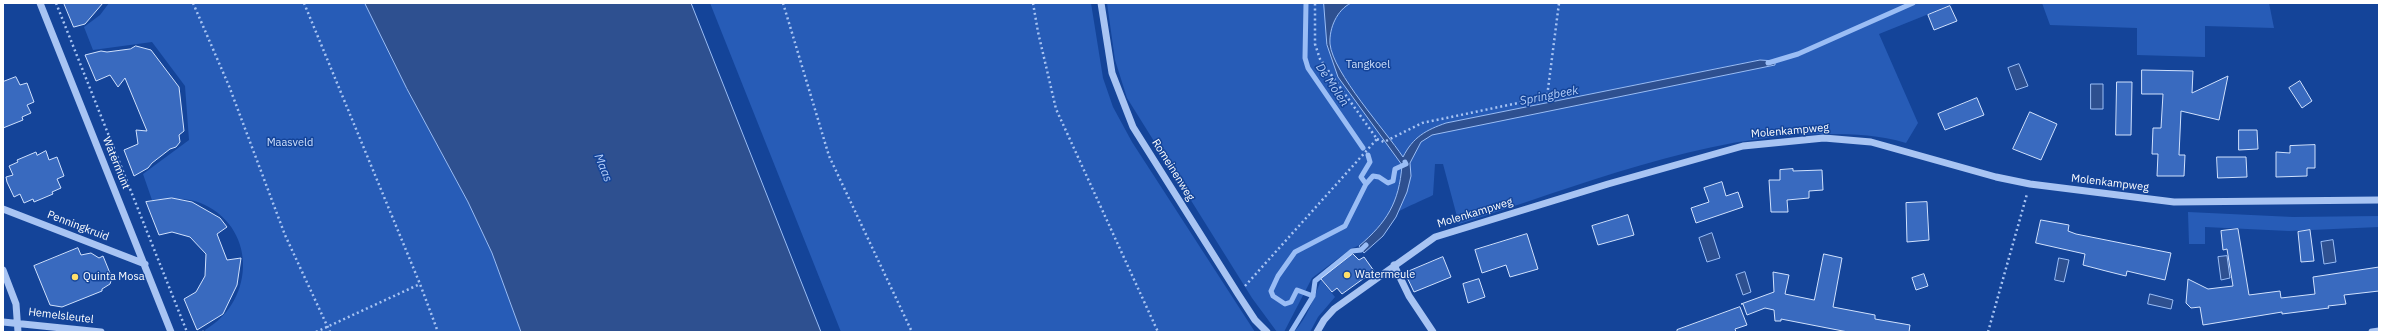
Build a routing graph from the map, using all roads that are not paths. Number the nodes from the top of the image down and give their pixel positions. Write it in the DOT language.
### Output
graph roads {
  1 [pos="40,3"];
  2 [pos="1101,3"];
  3 [pos="2379,200"];
  4 [pos="3,209"];
  5 [pos="145,264"];
  6 [pos="1394,265"];
  7 [pos="3,270"];
  8 [pos="3,322"];
  9 [pos="17,322"];
  10 [pos="2379,331"];
  11 [pos="18,332"];
  12 [pos="101,332"];
  13 [pos="171,332"];
  14 [pos="1267,332"];
  15 [pos="1317,332"];
  16 [pos="1433,332"];
  17 [pos="2372,332"];
  1 -- 5 [label="street, Watermunt"];
  2 -- 14 [label="street, Romeinenweg"];
  3 -- 6 [label="street, Molenkampweg"];
  4 -- 5 [label="street, Penningkruid"];
  5 -- 13 [label="street, Watermunt"];
  6 -- 15 [label="street, Molenkampweg"];
  6 -- 16 [label="street"];
  7 -- 9 [label="street, Hemelsleutel"];
  8 -- 9 [label="street, Hemelsleutel"];
  9 -- 11 [label="street"];
  9 -- 12 [label="street, Hemelsleutel"];
  10 -- 17 [label="street"];
}
